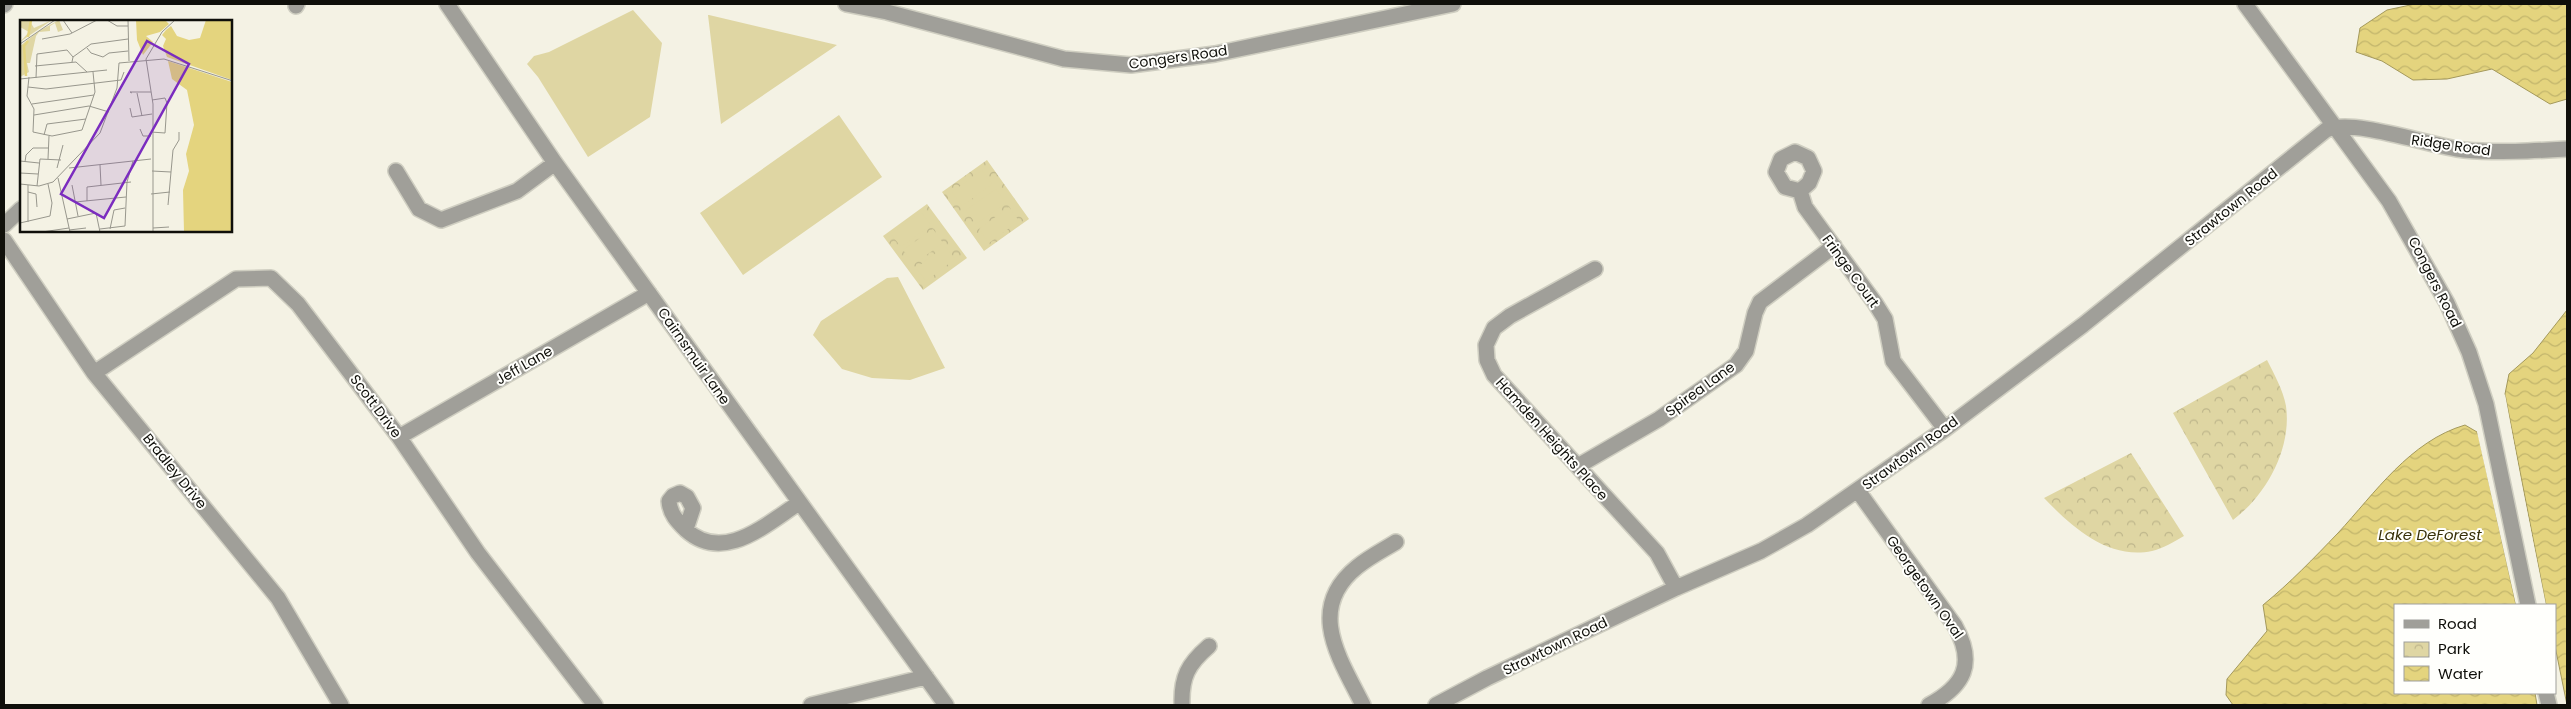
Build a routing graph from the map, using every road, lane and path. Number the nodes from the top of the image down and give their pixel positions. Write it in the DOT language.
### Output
graph roads {
  1 [pos="448,4"];
  2 [pos="846,4"];
  3 [pos="1453,4"];
  4 [pos="2245,4"];
  5 [pos="1390,10"];
  6 [pos="2336,127"];
  7 [pos="2567,149"];
  8 [pos="555,163"];
  9 [pos="396,171"];
  10 [pos="1800,191"];
  11 [pos="20,210"];
  12 [pos="4,225"];
  13 [pos="4,240"];
  14 [pos="1834,246"];
  15 [pos="1594,268"];
  16 [pos="649,293"];
  17 [pos="94,373"];
  18 [pos="1945,428"];
  19 [pos="400,437"];
  20 [pos="1578,466"];
  21 [pos="1858,491"];
  22 [pos="799,503"];
  23 [pos="686,529"];
  24 [pos="1396,542"];
  25 [pos="1676,588"];
  26 [pos="2528,604"];
  27 [pos="1209,646"];
  28 [pos="926,677"];
  29 [pos="341,705"];
  30 [pos="595,705"];
  31 [pos="811,705"];
  32 [pos="946,705"];
  33 [pos="1182,705"];
  34 [pos="1363,705"];
  35 [pos="1436,705"];
  36 [pos="1929,705"];
  1 -- 8 [label="street, Cairnsmuir Lane"];
  2 -- 5 [label="street, Congers Road"];
  3 -- 5 [label="street, Congers Road"];
  4 -- 6 [label="street, Congers Road"];
  6 -- 7 [label="street, Ridge Road"];
  6 -- 18 [label="street, Strawtown Road"];
  6 -- 26 [label="street, Congers Road"];
  8 -- 9 [label="street"];
  8 -- 16 [label="street, Cairnsmuir Lane"];
  10 -- 14 [label="street, Fringe Court"];
  11 -- 12 [label="street"];
  13 -- 17 [label="street, Bradley Drive"];
  14 -- 18 [label="street, Fringe Court"];
  14 -- 20 [label="street, Spirea Lane"];
  15 -- 20 [label="street, Hamden Heights Place"];
  16 -- 19 [label="street, Jeff Lane"];
  16 -- 22 [label="street, Cairnsmuir Lane"];
  17 -- 19 [label="street, Scott Drive"];
  17 -- 29 [label="street, Bradley Drive"];
  18 -- 21 [label="street, Strawtown Road"];
  19 -- 30 [label="street, Scott Drive"];
  20 -- 25 [label="street, Hamden Heights Place"];
  21 -- 25 [label="street, Strawtown Road"];
  21 -- 36 [label="street, Georgetown Oval"];
  22 -- 23 [label="street"];
  22 -- 28 [label="street, Cairnsmuir Lane"];
  24 -- 34 [label="street"];
  25 -- 35 [label="street, Strawtown Road"];
  27 -- 33 [label="street"];
  28 -- 31 [label="street"];
  28 -- 32 [label="street, Cairnsmuir Lane"];
}
